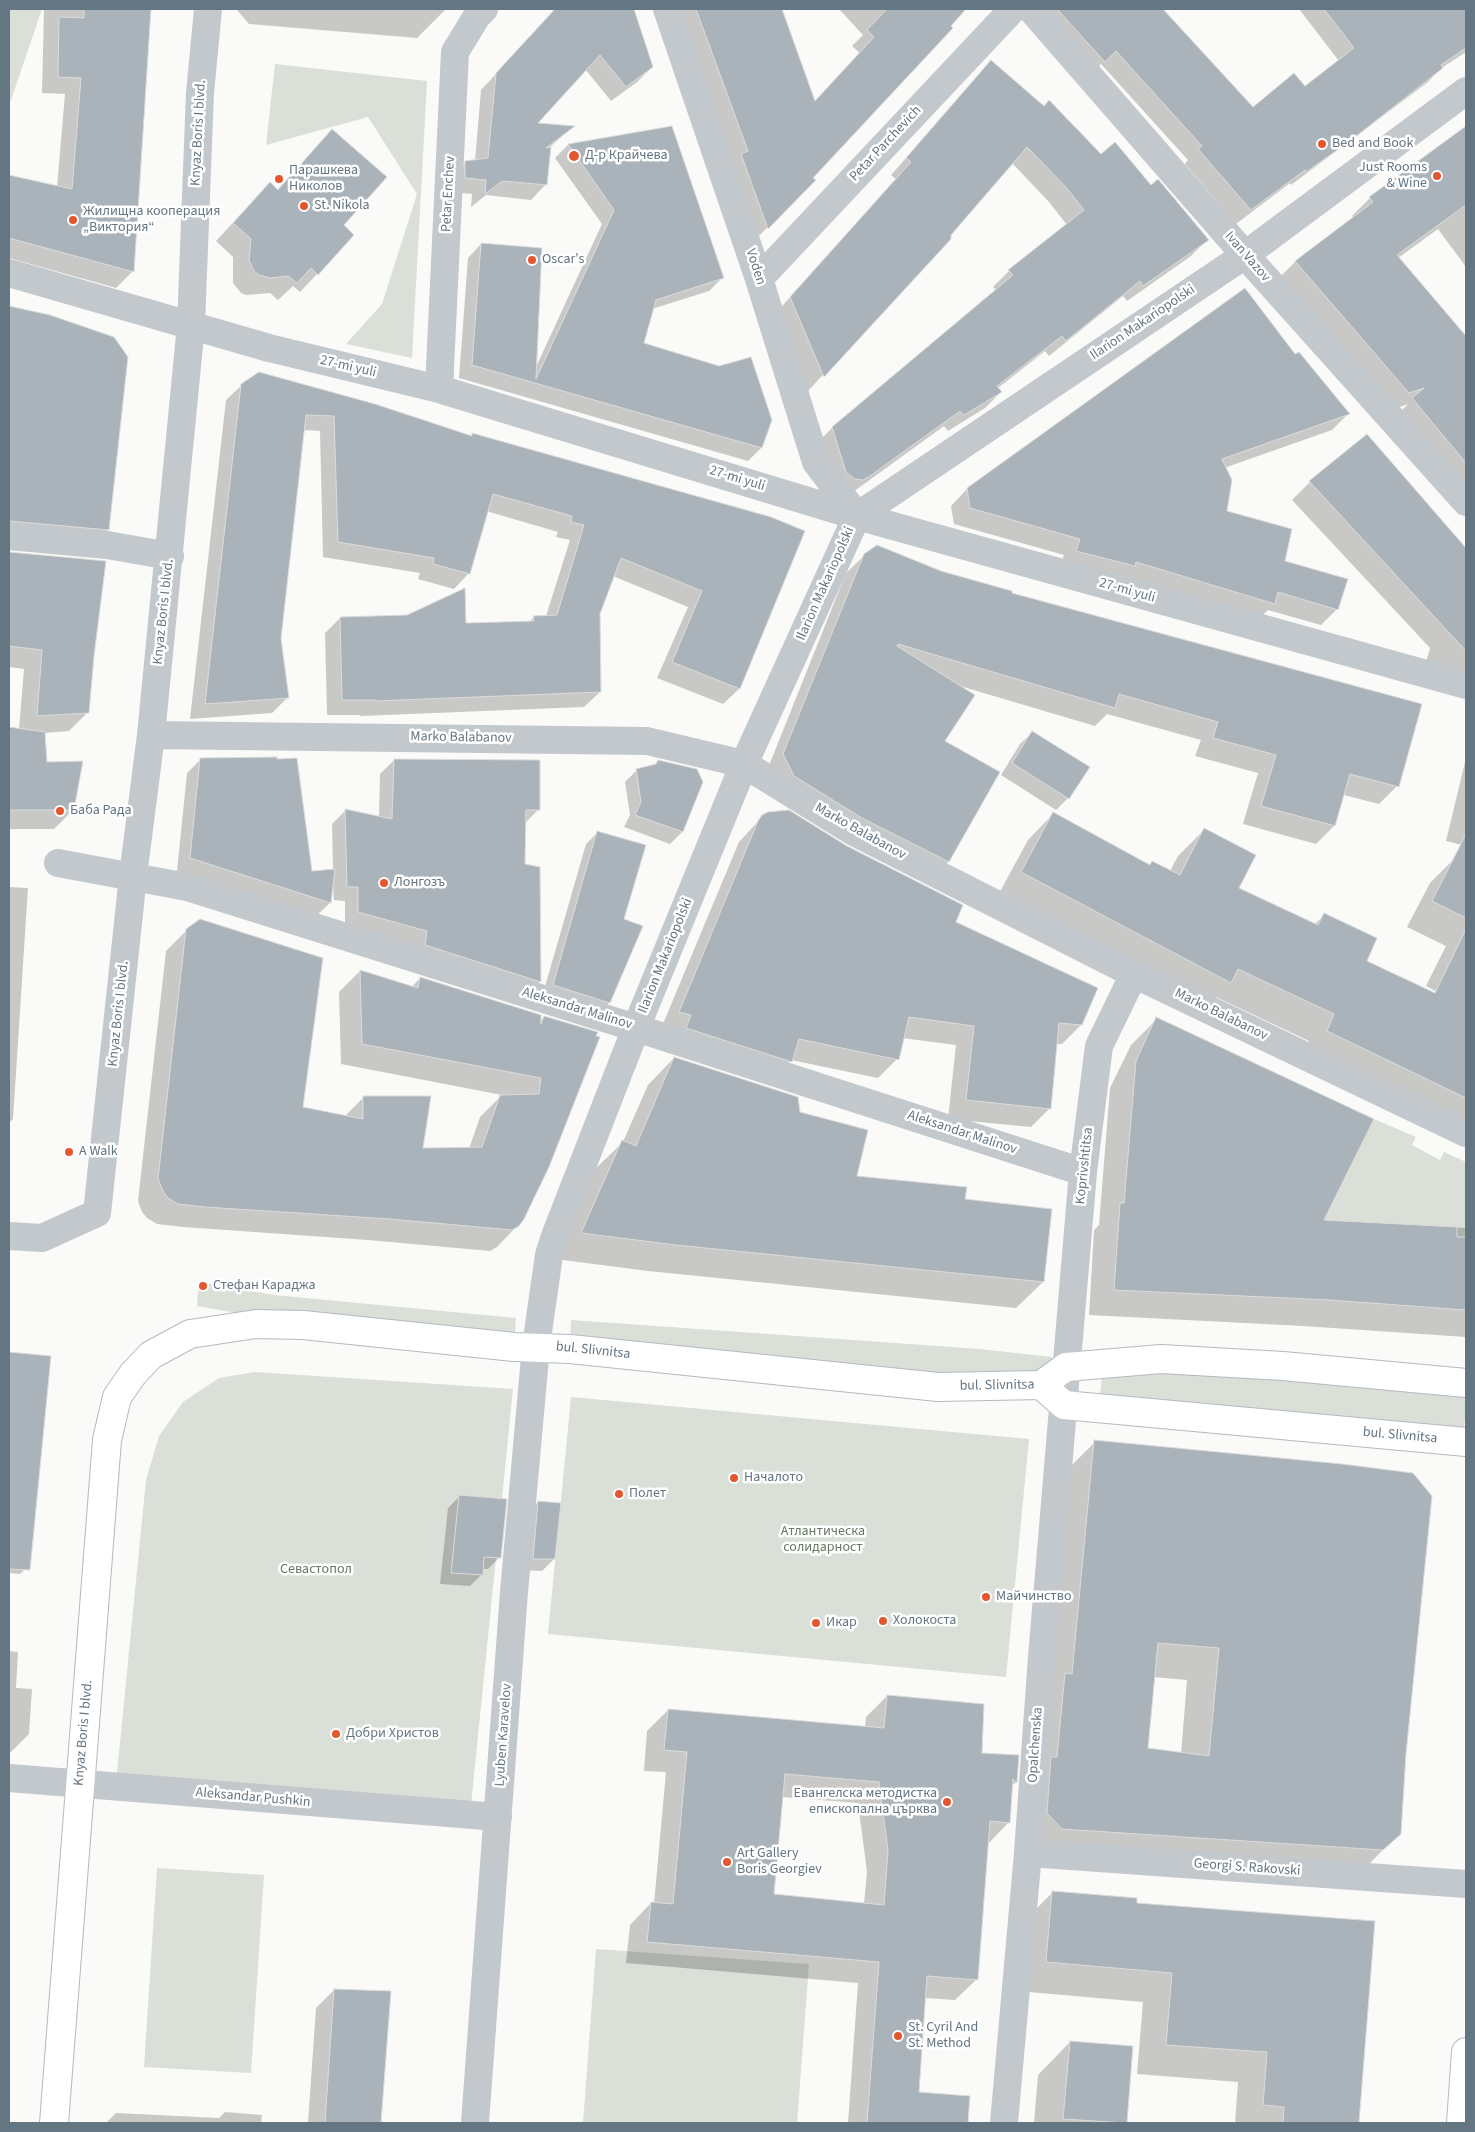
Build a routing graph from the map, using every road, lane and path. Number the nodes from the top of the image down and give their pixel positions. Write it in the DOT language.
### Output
graph roads {
  1 [pos="208,9"];
  2 [pos="484,9"];
  3 [pos="667,9"];
  4 [pos="1013,9"];
  5 [pos="1031,9"];
  6 [pos="1466,91"];
  7 [pos="1245,255"];
  8 [pos="9,273"];
  9 [pos="759,279"];
  10 [pos="191,325"];
  11 [pos="439,389"];
  12 [pos="1466,502"];
  13 [pos="857,516"];
  14 [pos="9,536"];
  15 [pos="170,556"];
  16 [pos="1466,685"];
  17 [pos="151,735"];
  18 [pos="744,764"];
  19 [pos="58,863"];
  20 [pos="133,876"];
  21 [pos="1134,974"];
  22 [pos="636,1028"];
  23 [pos="1466,1133"];
  24 [pos="1083,1172"];
  25 [pos="9,1236"];
  26 [pos="536,1346"];
  27 [pos="151,1355"];
  28 [pos="1066,1367"];
  29 [pos="1466,1383"];
  30 [pos="1041,1386"];
  31 [pos="1064,1405"];
  32 [pos="1466,1442"];
  33 [pos="9,1778"];
  34 [pos="80,1786"];
  35 [pos="498,1817"];
  36 [pos="1028,1853"];
  37 [pos="1466,1884"];
  38 [pos="1466,2052"];
  39 [pos="54,2123"];
  40 [pos="475,2123"];
  41 [pos="1004,2123"];
  42 [pos="1460,2123"];
  1 -- 10 [label="street, Knyaz Boris I blvd."];
  2 -- 11 [label="street, Petar Enchev"];
  3 -- 9 [label="street, Voden"];
  4 -- 9 [label="street, Petar Parchevich"];
  5 -- 7 [label="street, Ivan Vazov"];
  6 -- 7 [label="street, Ilarion Makariopolski"];
  7 -- 12 [label="street, Ivan Vazov"];
  7 -- 13 [label="street, Ilarion Makariopolski"];
  8 -- 10 [label="street, 27-mi yuli"];
  9 -- 13 [label="street, Voden"];
  10 -- 11 [label="street, 27-mi yuli"];
  10 -- 15 [label="street, Knyaz Boris I blvd."];
  11 -- 13 [label="street, 27-mi yuli"];
  13 -- 16 [label="street, 27-mi yuli"];
  13 -- 18 [label="street, Ilarion Makariopolski"];
  14 -- 15 [label="street"];
  15 -- 17 [label="street, Knyaz Boris I blvd."];
  17 -- 18 [label="street, Marko Balabanov"];
  17 -- 20 [label="street, Knyaz Boris I blvd."];
  18 -- 21 [label="street, Marko Balabanov"];
  18 -- 22 [label="street, Ilarion Makariopolski"];
  19 -- 20 [label="street, Aleksandar Malinov"];
  20 -- 22 [label="street, Aleksandar Malinov"];
  20 -- 25 [label="street, Knyaz Boris I blvd."];
  21 -- 23 [label="street, Marko Balabanov"];
  21 -- 24 [label="street, Koprivshtitsa"];
  22 -- 24 [label="street, Aleksandar Malinov"];
  22 -- 26 [label="street, Ilarion Makariopolski"];
  24 -- 28 [label="street, Koprivshtitsa"];
  26 -- 27 [label="main road, bul. Slivnitsa"];
  26 -- 30 [label="main road, bul. Slivnitsa"];
  26 -- 35 [label="street, Lyuben Karavelov"];
  27 -- 34 [label="main road, Knyaz Boris I blvd."];
  28 -- 29 [label="main road"];
  28 -- 30 [label="main road, bul. Slivnitsa"];
  28 -- 31 [label="street, Opalchenska"];
  30 -- 31 [label="main road, bul. Slivnitsa"];
  31 -- 32 [label="main road, bul. Slivnitsa"];
  31 -- 36 [label="street, Opalchenska"];
  33 -- 34 [label="street, Aleksandar Pushkin"];
  34 -- 35 [label="street, Aleksandar Pushkin"];
  34 -- 39 [label="main road, Knyaz Boris I blvd."];
  35 -- 40 [label="street, Lyuben Karavelov"];
  36 -- 37 [label="street, Georgi S. Rakovski"];
  36 -- 41 [label="street, Opalchenska"];
  38 -- 42 [label="main road"];
}
